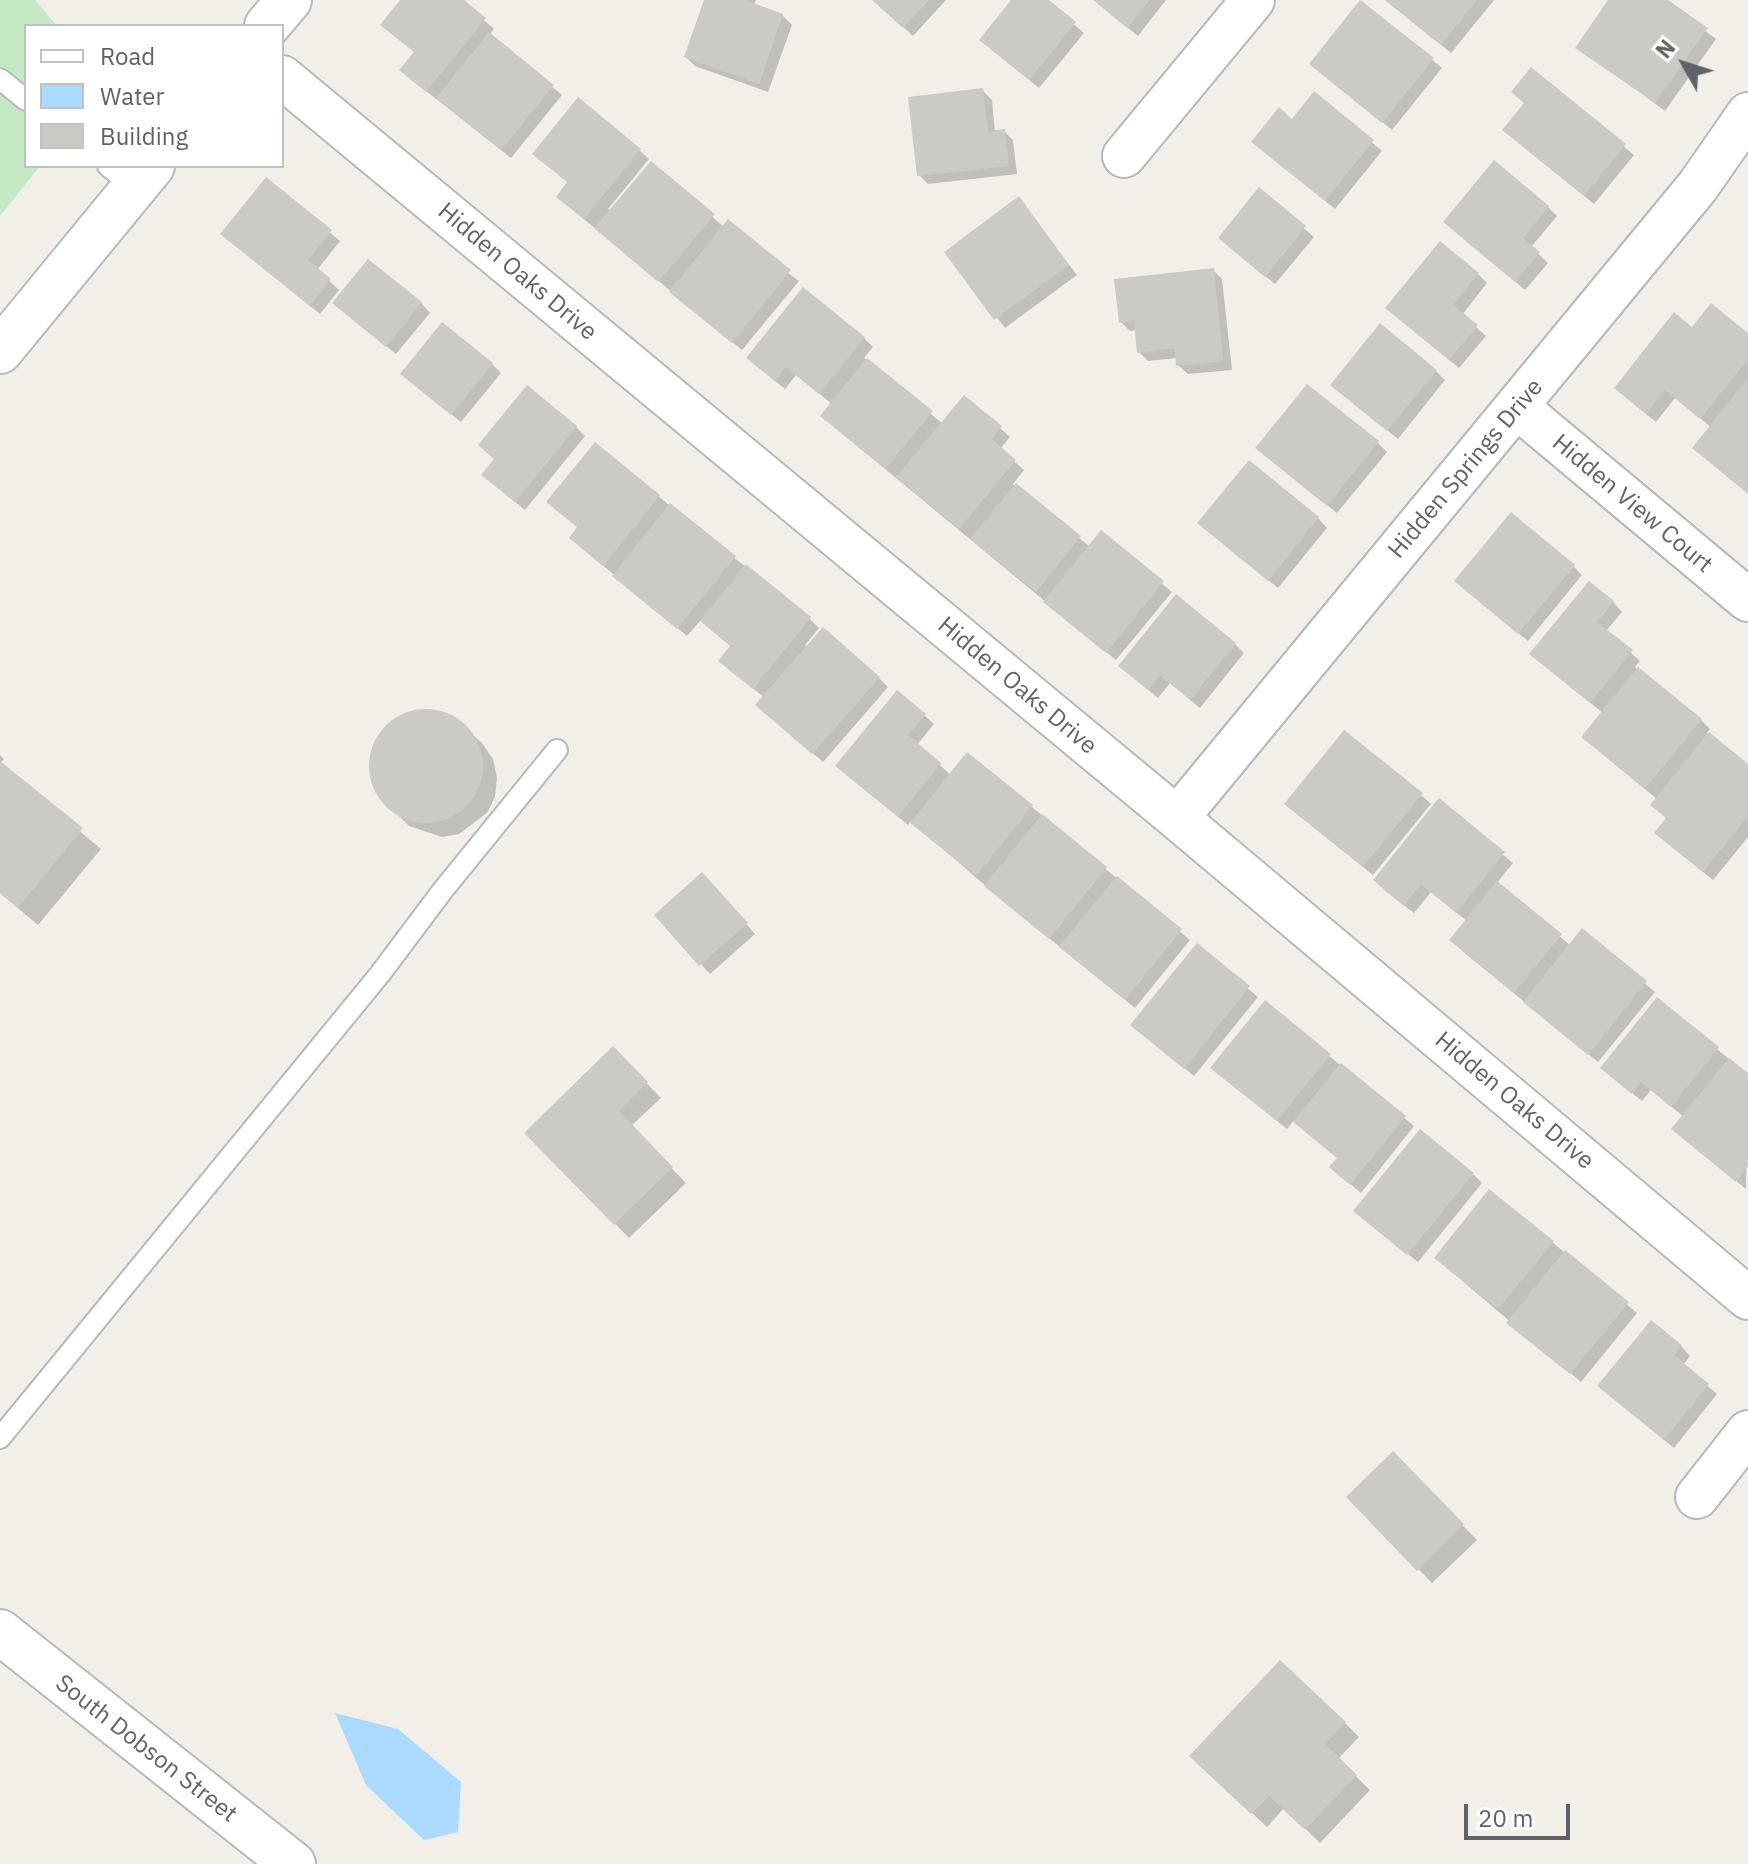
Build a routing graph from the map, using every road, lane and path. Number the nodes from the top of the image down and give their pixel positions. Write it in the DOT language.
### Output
graph roads {
  1 [pos="289,0"];
  2 [pos="1253,0"];
  3 [pos="269,24"];
  4 [pos="0,79"];
  5 [pos="284,79"];
  6 [pos="24,98"];
  7 [pos="1748,114"];
  8 [pos="1124,156"];
  9 [pos="132,173"];
  10 [pos="0,351"];
  11 [pos="1517,407"];
  12 [pos="1748,600"];
  13 [pos="557,750"];
  14 [pos="1177,818"];
  15 [pos="1748,1298"];
  16 [pos="1748,1432"];
  17 [pos="0,1438"];
  18 [pos="1697,1497"];
  19 [pos="0,1632"];
  20 [pos="293,1864"];
  1 -- 3 [label="street"];
  2 -- 8 [label="street"];
  4 -- 6 [label="lane"];
  5 -- 14 [label="street, Hidden Oaks Drive"];
  7 -- 11 [label="street, Hidden Springs Drive"];
  9 -- 10 [label="street"];
  11 -- 12 [label="street, Hidden View Court"];
  11 -- 14 [label="street, Hidden Springs Drive"];
  13 -- 17 [label="lane"];
  14 -- 15 [label="street, Hidden Oaks Drive"];
  16 -- 18 [label="street"];
  19 -- 20 [label="street, South Dobson Street"];
}
